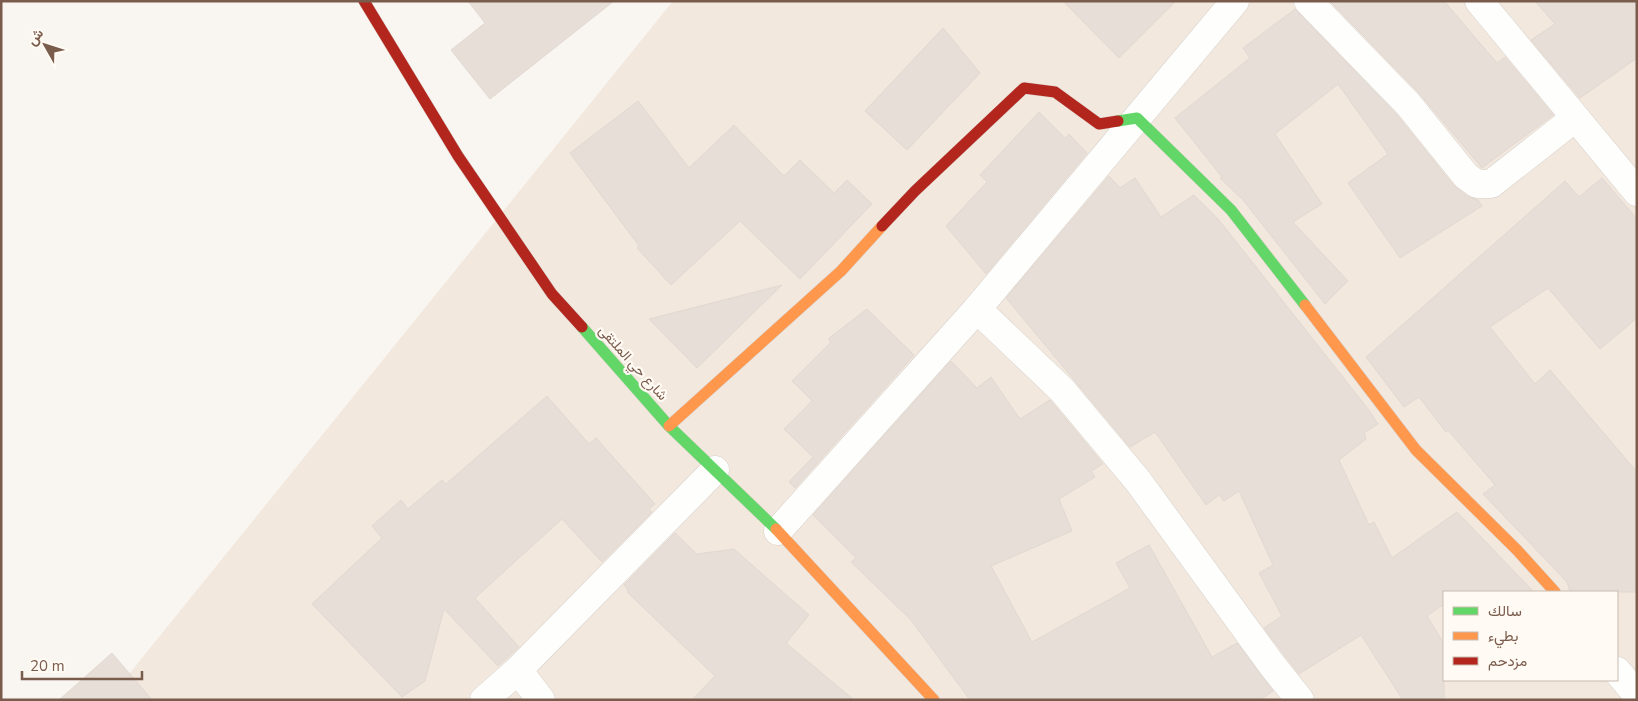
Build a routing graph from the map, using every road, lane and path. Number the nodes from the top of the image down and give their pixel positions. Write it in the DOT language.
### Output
graph roads {
  1 [pos="364,1"];
  2 [pos="1235,1"];
  3 [pos="1308,1"];
  4 [pos="1479,1"];
  5 [pos="1137,118"];
  6 [pos="1575,118"];
  7 [pos="1637,192"];
  8 [pos="977,309"];
  9 [pos="669,426"];
  10 [pos="715,470"];
  11 [pos="778,531"];
  12 [pos="1554,591"];
  13 [pos="518,670"];
  14 [pos="1618,672"];
  15 [pos="1637,695"];
  16 [pos="484,700"];
  17 [pos="541,700"];
  18 [pos="934,700"];
  19 [pos="1300,700"];
  1 -- 9 [label="street, شارع حي الملتقى"];
  2 -- 5 [label="street"];
  3 -- 6 [label="street"];
  4 -- 6 [label="street"];
  5 -- 8 [label="street"];
  5 -- 9 [label="street"];
  5 -- 12 [label="street"];
  6 -- 7 [label="street"];
  8 -- 11 [label="street"];
  8 -- 19 [label="street"];
  9 -- 10 [label="street, شارع حي الملتقى"];
  10 -- 11 [label="street, شارع حي الملتقى"];
  10 -- 13 [label="street"];
  11 -- 18 [label="street, شارع حي الملتقى"];
  13 -- 16 [label="street"];
  13 -- 17 [label="street"];
  14 -- 15 [label="street"];
}
